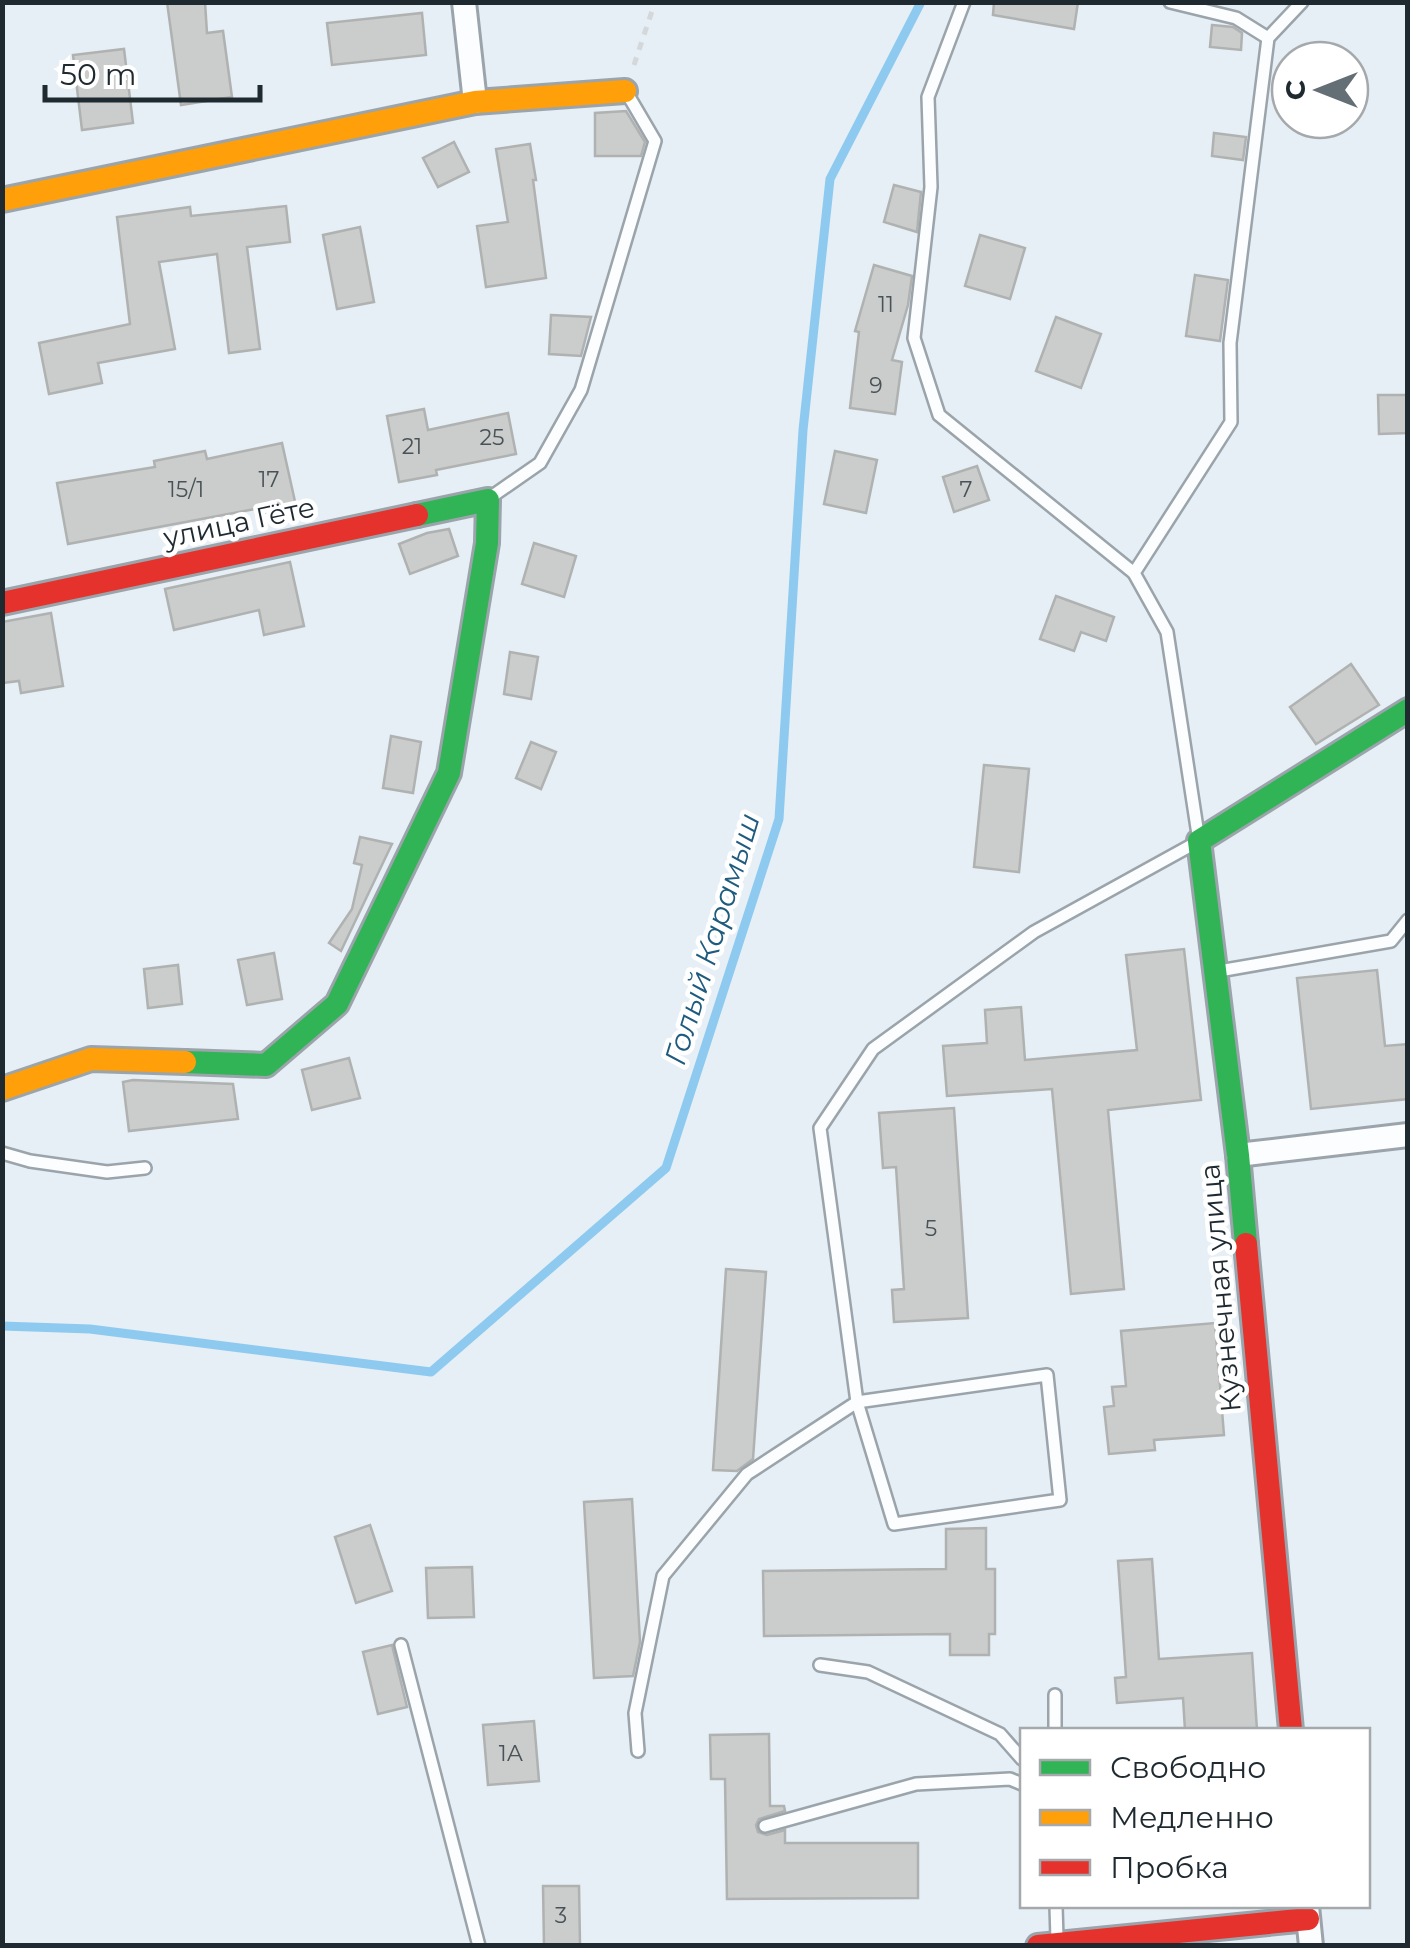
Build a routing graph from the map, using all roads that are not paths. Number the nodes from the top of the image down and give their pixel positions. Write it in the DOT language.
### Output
graph roads {
  1 [pos="464,2"];
  2 [pos="964,2"];
  3 [pos="1170,2"];
  4 [pos="1302,2"];
  5 [pos="1268,38"];
  6 [pos="625,91"];
  7 [pos="475,102"];
  8 [pos="2,200"];
  9 [pos="488,500"];
  10 [pos="1134,574"];
  11 [pos="2,603"];
  12 [pos="1408,710"];
  13 [pos="1199,841"];
  14 [pos="1408,920"];
  15 [pos="1215,971"];
  16 [pos="2,1089"];
  17 [pos="1408,1135"];
  18 [pos="2,1153"];
  19 [pos="1238,1156"];
  20 [pos="145,1168"];
  21 [pos="857,1402"];
  22 [pos="401,1645"];
  23 [pos="820,1666"];
  24 [pos="1055,1695"];
  25 [pos="1055,1728"];
  26 [pos="1291,1728"];
  27 [pos="638,1752"];
  28 [pos="1020,1757"];
  29 [pos="1020,1783"];
  30 [pos="765,1826"];
  31 [pos="1056,1908"];
  32 [pos="1308,1912"];
  33 [pos="1047,1944"];
  34 [pos="479,1946"];
  35 [pos="1311,1946"];
  1 -- 7 [label="street"];
  2 -- 10 [label="lane"];
  3 -- 5 [label="lane"];
  4 -- 5 [label="lane"];
  5 -- 10 [label="lane"];
  6 -- 7 [label="street"];
  6 -- 9 [label="lane"];
  7 -- 8 [label="street"];
  9 -- 11 [label="street, улица Гёте"];
  9 -- 16 [label="street"];
  10 -- 13 [label="lane"];
  12 -- 13 [label="street"];
  13 -- 15 [label="street, Кузнечная улица"];
  13 -- 21 [label="lane"];
  14 -- 15 [label="lane"];
  15 -- 19 [label="street, Кузнечная улица"];
  17 -- 19 [label="street"];
  18 -- 20 [label="lane"];
  19 -- 26 [label="street, Кузнечная улица"];
  21 -- 21 [label="lane"];
  21 -- 27 [label="lane"];
  22 -- 34 [label="lane"];
  23 -- 28 [label="lane"];
  24 -- 25 [label="lane"];
  29 -- 30 [label="lane"];
  31 -- 33 [label="lane"];
  32 -- 33 [label="street"];
  32 -- 35 [label="street"];
}
